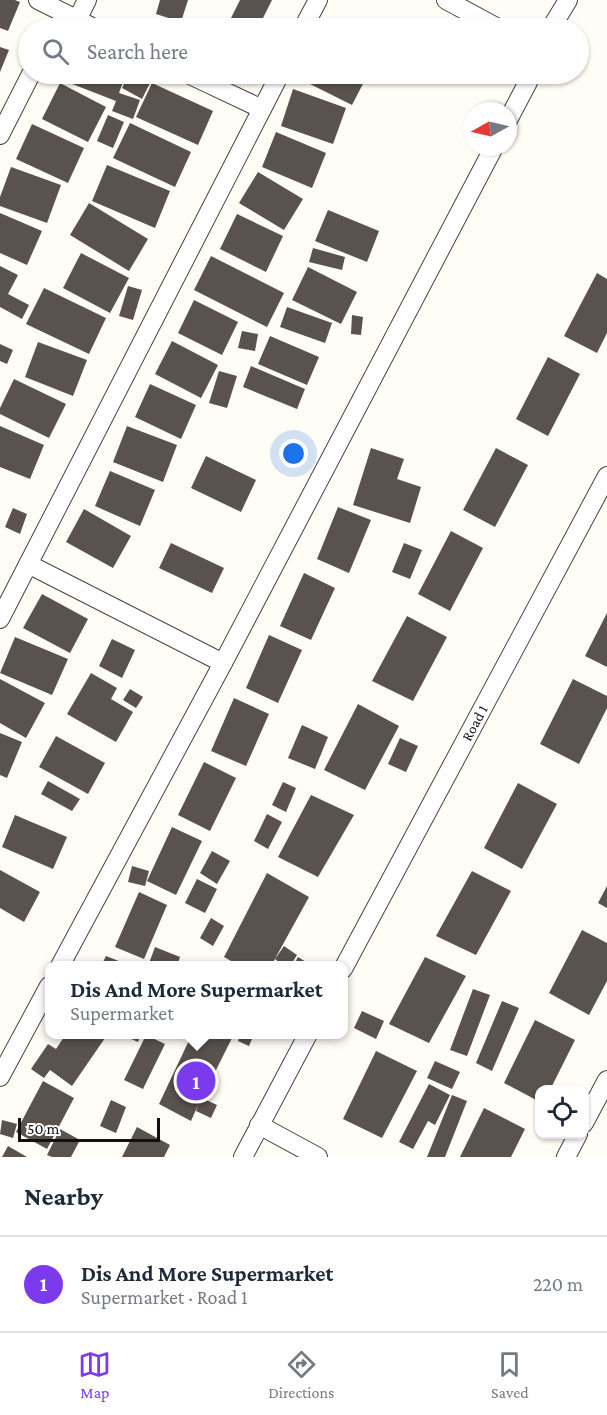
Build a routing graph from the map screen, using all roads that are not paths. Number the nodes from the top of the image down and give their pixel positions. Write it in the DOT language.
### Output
graph roads {
  1 [pos="38,0"];
  2 [pos="87,0"];
  3 [pos="318,0"];
  4 [pos="446,0"];
  5 [pos="568,0"];
  6 [pos="62,18"];
  7 [pos="67,18"];
  8 [pos="308,18"];
  9 [pos="479,18"];
  10 [pos="557,18"];
  11 [pos="26,84"];
  12 [pos="209,84"];
  13 [pos="275,84"];
  14 [pos="527,84"];
  15 [pos="517,103"];
  16 [pos="262,109"];
  17 [pos="0,135"];
  18 [pos="489,156"];
  19 [pos="607,476"];
  20 [pos="28,564"];
  21 [pos="0,619"];
  22 [pos="223,663"];
  23 [pos="63,961"];
  24 [pos="347,961"];
  25 [pos="45,993"];
  26 [pos="306,1039"];
  27 [pos="0,1077"];
  28 [pos="607,1080"];
  29 [pos="589,1114"];
  30 [pos="259,1125"];
  31 [pos="575,1139"];
  32 [pos="243,1157"];
  33 [pos="318,1157"];
  34 [pos="566,1157"];
  1 -- 6 [label="street"];
  2 -- 7 [label="street"];
  3 -- 8 [label="street"];
  4 -- 9 [label="street"];
  5 -- 10 [label="street"];
  11 -- 17 [label="street"];
  12 -- 16 [label="street"];
  13 -- 16 [label="street"];
  14 -- 15 [label="street"];
  16 -- 20 [label="street"];
  18 -- 22 [label="street"];
  19 -- 24 [label="street, Road 1"];
  20 -- 21 [label="street"];
  20 -- 22 [label="street"];
  22 -- 23 [label="street"];
  25 -- 27 [label="street"];
  26 -- 30 [label="street"];
  28 -- 29 [label="street"];
  30 -- 32 [label="street"];
  30 -- 33 [label="street"];
  31 -- 34 [label="street"];
}
